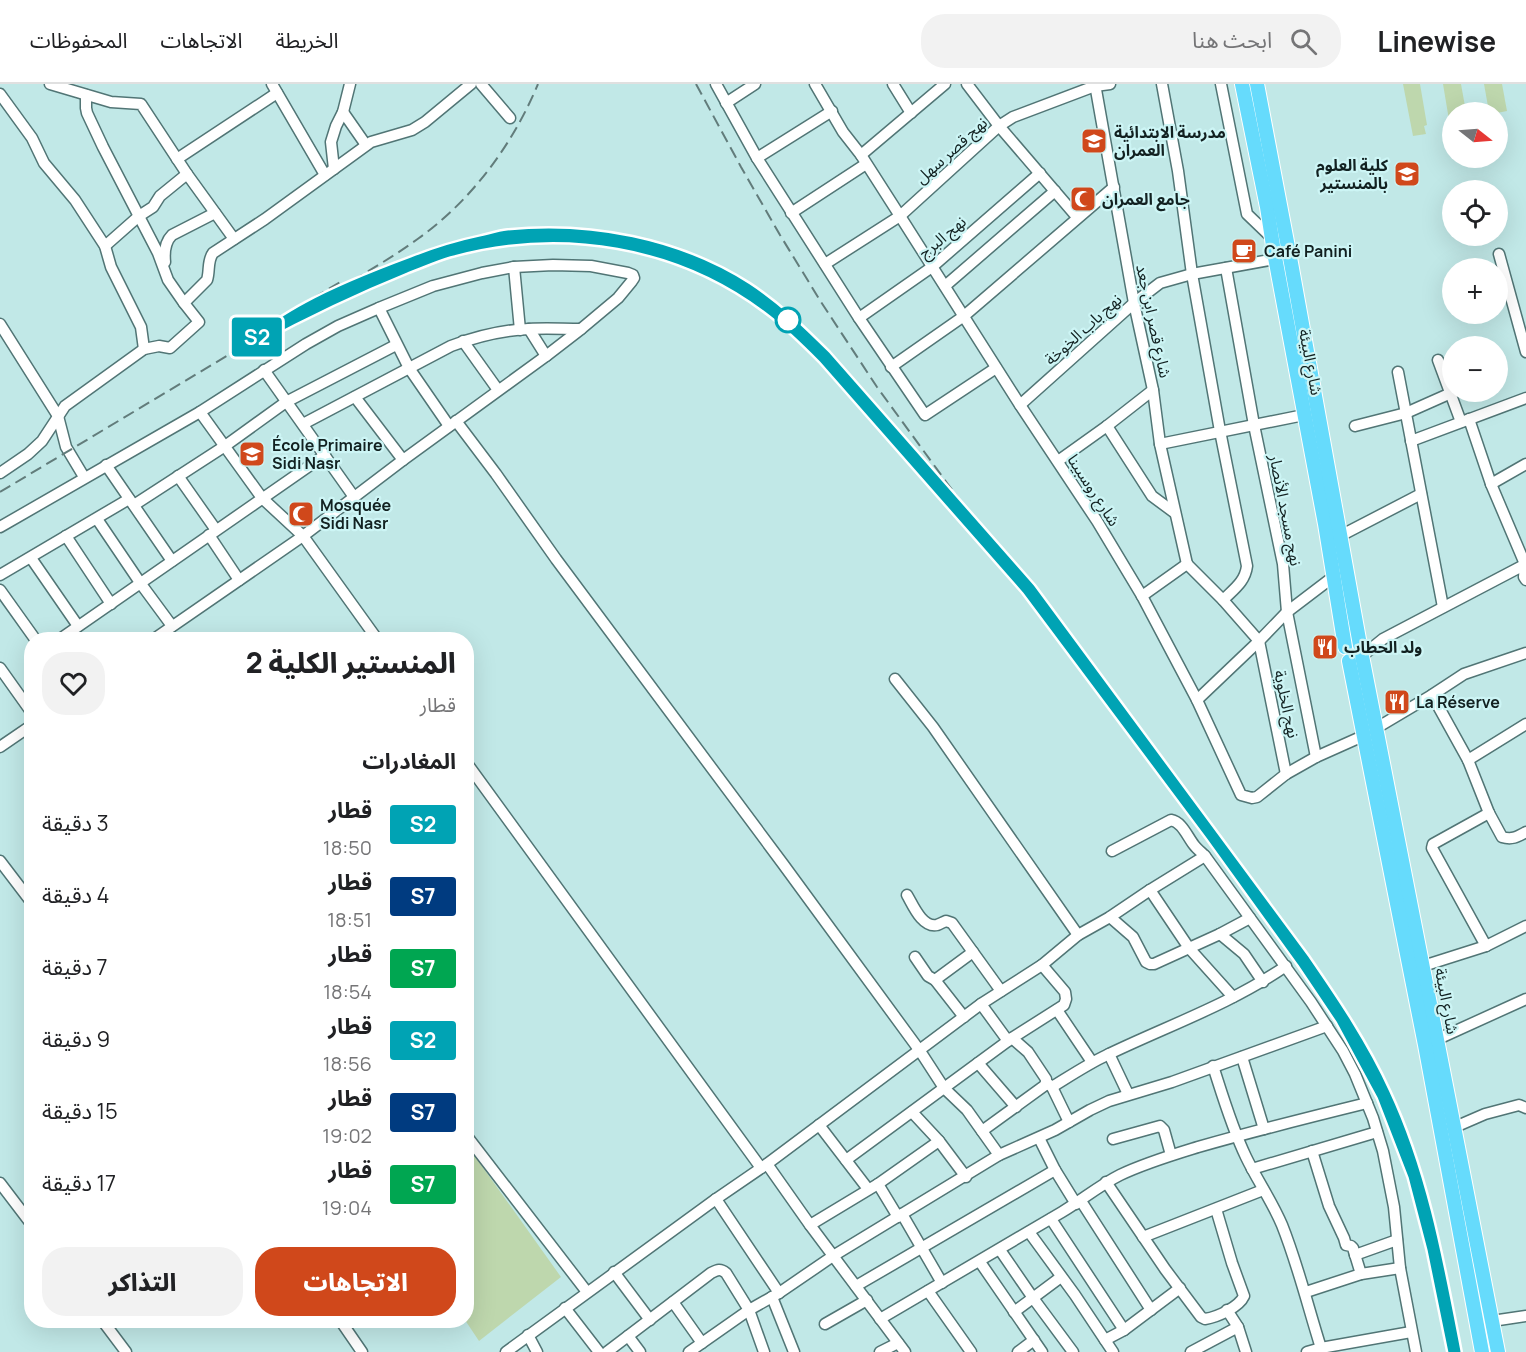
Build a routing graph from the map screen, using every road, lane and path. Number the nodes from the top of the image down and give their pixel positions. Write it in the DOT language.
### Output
graph roads {
  1 [pos="50,84"];
  2 [pos="350,84"];
  3 [pos="471,84"];
  4 [pos="481,84"];
  5 [pos="716,84"];
  6 [pos="754,84"];
  7 [pos="815,84"];
  8 [pos="893,84"];
  9 [pos="945,84"];
  10 [pos="967,84"];
  11 [pos="1110,84"];
  12 [pos="1162,84"];
  13 [pos="1221,84"];
  14 [pos="1242,84"];
  15 [pos="1257,84"];
  16 [pos="1095,85"];
  17 [pos="274,88"];
  18 [pos="79,91"];
  19 [pos="0,94"];
  20 [pos="726,103"];
  21 [pos="831,111"];
  22 [pos="344,112"];
  23 [pos="911,113"];
  24 [pos="510,118"];
  25 [pos="999,126"];
  26 [pos="366,146"];
  27 [pos="757,158"];
  28 [pos="177,159"];
  29 [pos="863,159"];
  30 [pos="330,172"];
  31 [pos="1040,173"];
  32 [pos="187,174"];
  33 [pos="1114,187"];
  34 [pos="1055,191"];
  35 [pos="215,213"];
  36 [pos="791,213"];
  37 [pos="139,216"];
  38 [pos="900,216"];
  39 [pos="1077,217"];
  40 [pos="234,239"];
  41 [pos="105,246"];
  42 [pos="1288,248"];
  43 [pos="1274,254"];
  44 [pos="1499,254"];
  45 [pos="1292,263"];
  46 [pos="825,264"];
  47 [pos="514,267"];
  48 [pos="932,267"];
  49 [pos="1226,268"];
  50 [pos="166,272"];
  51 [pos="1192,274"];
  52 [pos="945,286"];
  53 [pos="184,303"];
  54 [pos="1134,303"];
  55 [pos="379,308"];
  56 [pos="964,316"];
  57 [pos="859,318"];
  58 [pos="0,324"];
  59 [pos="524,329"];
  60 [pos="581,329"];
  61 [pos="464,341"];
  62 [pos="396,345"];
  63 [pos="144,349"];
  64 [pos="1526,352"];
  65 [pos="546,356"];
  66 [pos="1438,360"];
  67 [pos="891,367"];
  68 [pos="409,368"];
  69 [pos="996,368"];
  70 [pos="264,370"];
  71 [pos="1442,371"];
  72 [pos="1398,372"];
  73 [pos="498,390"];
  74 [pos="1153,390"];
  75 [pos="355,397"];
  76 [pos="1442,397"];
  77 [pos="1526,398"];
  78 [pos="286,402"];
  79 [pos="1455,402"];
  80 [pos="1020,405"];
  81 [pos="200,412"];
  82 [pos="1406,413"];
  83 [pos="1304,415"];
  84 [pos="58,416"];
  85 [pos="1465,420"];
  86 [pos="303,424"];
  87 [pos="453,424"];
  88 [pos="1254,425"];
  89 [pos="1107,426"];
  90 [pos="1355,426"];
  91 [pos="1220,431"];
  92 [pos="1411,441"];
  93 [pos="1160,444"];
  94 [pos="225,446"];
  95 [pos="325,455"];
  96 [pos="403,460"];
  97 [pos="1058,461"];
  98 [pos="1526,464"];
  99 [pos="106,465"];
  100 [pos="0,473"];
  101 [pos="178,476"];
  102 [pos="84,477"];
  103 [pos="1491,484"];
  104 [pos="1421,494"];
  105 [pos="354,497"];
  106 [pos="262,498"];
  107 [pos="131,502"];
  108 [pos="1175,513"];
  109 [pos="97,519"];
  110 [pos="0,527"];
  111 [pos="213,532"];
  112 [pos="66,536"];
  113 [pos="303,536"];
  114 [pos="1340,536"];
  115 [pos="31,558"];
  116 [pos="172,561"];
  117 [pos="1187,564"];
  118 [pos="1526,564"];
  119 [pos="0,575"];
  120 [pos="1334,577"];
  121 [pos="239,580"];
  122 [pos="1526,580"];
  123 [pos="141,584"];
  124 [pos="0,590"];
  125 [pos="1142,596"];
  126 [pos="1223,600"];
  127 [pos="111,604"];
  128 [pos="1443,607"];
  129 [pos="5,608"];
  130 [pos="1287,612"];
  131 [pos="78,626"];
  132 [pos="172,626"];
  133 [pos="28,632"];
  134 [pos="70,632"];
  135 [pos="164,632"];
  136 [pos="372,632"];
  137 [pos="1259,641"];
  138 [pos="1526,653"];
  139 [pos="1357,654"];
  140 [pos="0,668"];
  141 [pos="895,679"];
  142 [pos="1432,695"];
  143 [pos="1197,700"];
  144 [pos="24,702"];
  145 [pos="1526,724"];
  146 [pos="1375,728"];
  147 [pos="24,730"];
  148 [pos="1363,736"];
  149 [pos="0,746"];
  150 [pos="1316,757"];
  151 [pos="1468,759"];
  152 [pos="474,773"];
  153 [pos="1286,774"];
  154 [pos="1489,813"];
  155 [pos="1526,832"];
  156 [pos="1112,851"];
  157 [pos="1205,856"];
  158 [pos="0,861"];
  159 [pos="1150,890"];
  160 [pos="24,892"];
  161 [pos="907,895"];
  162 [pos="1110,917"];
  163 [pos="1250,918"];
  164 [pos="1526,926"];
  165 [pos="1220,934"];
  166 [pos="1078,935"];
  167 [pos="1486,946"];
  168 [pos="1189,948"];
  169 [pos="973,952"];
  170 [pos="915,957"];
  171 [pos="1042,965"];
  172 [pos="1286,966"];
  173 [pos="1423,966"];
  174 [pos="935,980"];
  175 [pos="1263,982"];
  176 [pos="1001,991"];
  177 [pos="1233,997"];
  178 [pos="1526,999"];
  179 [pos="981,1004"];
  180 [pos="1057,1010"];
  181 [pos="964,1017"];
  182 [pos="1327,1026"];
  183 [pos="1010,1039"];
  184 [pos="1438,1039"];
  185 [pos="920,1052"];
  186 [pos="1109,1054"];
  187 [pos="1242,1057"];
  188 [pos="1092,1062"];
  189 [pos="978,1064"];
  190 [pos="1213,1066"];
  191 [pos="1049,1085"];
  192 [pos="944,1088"];
  193 [pos="1128,1094"];
  194 [pos="1367,1103"];
  195 [pos="1016,1107"];
  196 [pos="1526,1108"];
  197 [pos="912,1112"];
  198 [pos="1069,1122"];
  199 [pos="819,1125"];
  200 [pos="1455,1127"];
  201 [pos="1264,1128"];
  202 [pos="982,1131"];
  203 [pos="1377,1132"];
  204 [pos="1237,1136"];
  205 [pos="1039,1138"];
  206 [pos="1113,1139"];
  207 [pos="939,1141"];
  208 [pos="474,1145"];
  209 [pos="1312,1150"];
  210 [pos="999,1155"];
  211 [pos="1171,1155"];
  212 [pos="846,1161"];
  213 [pos="764,1166"];
  214 [pos="1252,1169"];
  215 [pos="1055,1170"];
  216 [pos="966,1177"];
  217 [pos="1106,1182"];
  218 [pos="0,1183"];
  219 [pos="873,1186"];
  220 [pos="1263,1190"];
  221 [pos="716,1199"];
  222 [pos="1078,1203"];
  223 [pos="1216,1209"];
  224 [pos="24,1214"];
  225 [pos="900,1215"];
  226 [pos="1051,1219"];
  227 [pos="810,1225"];
  228 [pos="1029,1232"];
  229 [pos="1143,1237"];
  230 [pos="1397,1240"];
  231 [pos="921,1248"];
  232 [pos="1000,1250"];
  233 [pos="1355,1254"];
  234 [pos="833,1256"];
  235 [pos="980,1262"];
  236 [pos="1400,1268"];
  237 [pos="615,1272"];
  238 [pos="1361,1274"];
  239 [pos="1061,1277"];
  240 [pos="942,1283"];
  241 [pos="856,1286"];
  242 [pos="1180,1288"];
  243 [pos="928,1291"];
  244 [pos="587,1292"];
  245 [pos="1306,1292"];
  246 [pos="776,1295"];
  247 [pos="1033,1298"];
  248 [pos="867,1300"];
  249 [pos="673,1302"];
  250 [pos="565,1308"];
  251 [pos="749,1310"];
  252 [pos="1151,1310"];
  253 [pos="1227,1310"];
  254 [pos="1014,1312"];
  255 [pos="1526,1316"];
  256 [pos="650,1320"];
  257 [pos="880,1320"];
  258 [pos="1492,1321"];
  259 [pos="825,1324"];
  260 [pos="1238,1327"];
  261 [pos="108,1328"];
  262 [pos="346,1328"];
  263 [pos="1124,1330"];
  264 [pos="1411,1332"];
  265 [pos="528,1335"];
  266 [pos="628,1336"];
  267 [pos="1034,1340"];
  268 [pos="1105,1340"];
  269 [pos="702,1343"];
  270 [pos="901,1347"];
  271 [pos="1321,1347"];
  272 [pos="126,1352"];
  273 [pos="362,1352"];
  274 [pos="506,1352"];
  275 [pos="537,1352"];
  276 [pos="599,1352"];
  277 [pos="607,1352"];
  278 [pos="640,1352"];
  279 [pos="689,1352"];
  280 [pos="764,1352"];
  281 [pos="794,1352"];
  282 [pos="880,1352"];
  283 [pos="971,1352"];
  284 [pos="1018,1352"];
  285 [pos="1042,1352"];
  286 [pos="1073,1352"];
  287 [pos="1113,1352"];
  288 [pos="1191,1352"];
  289 [pos="1246,1352"];
  290 [pos="1307,1352"];
  291 [pos="1416,1352"];
  292 [pos="1482,1352"];
  293 [pos="1498,1352"];
  1 -- 18 [label="street"];
  2 -- 22 [label="street"];
  3 -- 26 [label="street"];
  4 -- 24 [label="street"];
  5 -- 20 [label="street"];
  6 -- 20 [label="street"];
  7 -- 21 [label="street, شارع روسبينا"];
  8 -- 23 [label="street"];
  9 -- 23 [label="street"];
  10 -- 25 [label="street"];
  11 -- 16 [label="street, نهج قصر سهل"];
  12 -- 51 [label="street"];
  13 -- 43 [label="street"];
  14 -- 43 [label="main road, شارع البيئة"];
  15 -- 42 [label="main road, شارع البيئة"];
  16 -- 25 [label="street, نهج قصر سهل"];
  16 -- 33 [label="street, شارع قصر ابن جعد"];
  17 -- 28 [label="street"];
  17 -- 30 [label="street"];
  18 -- 28 [label="street"];
  18 -- 37 [label="street"];
  19 -- 41 [label="street"];
  20 -- 27 [label="street"];
  21 -- 27 [label="street"];
  21 -- 29 [label="street, شارع روسبينا"];
  22 -- 26 [label="street"];
  22 -- 30 [label="street"];
  23 -- 29 [label="street"];
  25 -- 31 [label="street"];
  25 -- 38 [label="street, نهج قصر سهل"];
  26 -- 30 [label="street"];
  27 -- 36 [label="street"];
  28 -- 32 [label="street"];
  29 -- 36 [label="street"];
  29 -- 38 [label="street, شارع روسبينا"];
  30 -- 40 [label="street"];
  31 -- 34 [label="street"];
  31 -- 48 [label="street, نهج البرج"];
  32 -- 35 [label="street"];
  32 -- 37 [label="street"];
  33 -- 39 [label="street"];
  33 -- 54 [label="street, شارع قصر ابن جعد"];
  34 -- 39 [label="street"];
  34 -- 52 [label="street"];
  35 -- 40 [label="street"];
  35 -- 50 [label="street"];
  36 -- 46 [label="street"];
  37 -- 41 [label="street"];
  37 -- 50 [label="street"];
  38 -- 46 [label="street, نهج قصر سهل"];
  38 -- 48 [label="street, شارع روسبينا"];
  39 -- 56 [label="street"];
  40 -- 53 [label="street"];
  41 -- 63 [label="street"];
  42 -- 43 [label="main road"];
  42 -- 45 [label="main road, شارع البيئة"];
  43 -- 45 [label="main road"];
  43 -- 49 [label="street, نهج باب الخوخة"];
  43 -- 83 [label="main road, شارع البيئة"];
  44 -- 64 [label="street"];
  45 -- 114 [label="main road, شارع البيئة"];
  46 -- 57 [label="street"];
  47 -- 55 [label="street"];
  47 -- 59 [label="street"];
  47 -- 60 [label="street"];
  48 -- 52 [label="street, شارع روسبينا"];
  48 -- 57 [label="street, نهج البرج"];
  49 -- 51 [label="street, نهج باب الخوخة"];
  49 -- 88 [label="street, نهج مسجد الأنصار"];
  50 -- 53 [label="street"];
  51 -- 54 [label="street, نهج باب الخوخة"];
  51 -- 91 [label="street"];
  52 -- 56 [label="street, شارع روسبينا"];
  53 -- 63 [label="street"];
  54 -- 74 [label="street, شارع قصر ابن جعد"];
  54 -- 80 [label="street, نهج باب الخوخة"];
  55 -- 62 [label="street"];
  55 -- 70 [label="street"];
  56 -- 67 [label="street"];
  56 -- 69 [label="street, شارع روسبينا"];
  57 -- 67 [label="street"];
  58 -- 84 [label="street"];
  59 -- 60 [label="street"];
  59 -- 61 [label="street"];
  59 -- 65 [label="street"];
  60 -- 65 [label="street"];
  61 -- 68 [label="street"];
  61 -- 73 [label="street"];
  62 -- 68 [label="street"];
  62 -- 78 [label="street"];
  63 -- 84 [label="street"];
  65 -- 73 [label="street"];
  66 -- 71 [label="street"];
  67 -- 69 [label="street"];
  68 -- 75 [label="street"];
  68 -- 87 [label="street"];
  69 -- 80 [label="street, شارع روسبينا"];
  70 -- 78 [label="street"];
  70 -- 81 [label="street"];
  72 -- 82 [label="street"];
  73 -- 87 [label="street"];
  74 -- 89 [label="street"];
  74 -- 93 [label="street, شارع قصر ابن جعد"];
  75 -- 86 [label="street"];
  75 -- 96 [label="street"];
  76 -- 82 [label="street"];
  77 -- 85 [label="street"];
  78 -- 86 [label="street"];
  78 -- 94 [label="street"];
  79 -- 85 [label="street"];
  80 -- 97 [label="street, شارع روسبينا"];
  81 -- 94 [label="street"];
  81 -- 99 [label="street"];
  82 -- 90 [label="street"];
  82 -- 92 [label="street"];
  83 -- 88 [label="street"];
  83 -- 120 [label="main road, شارع البيئة"];
  84 -- 100 [label="street"];
  84 -- 102 [label="street"];
  85 -- 92 [label="street"];
  85 -- 103 [label="street"];
  86 -- 95 [label="street"];
  87 -- 96 [label="street"];
  87 -- 185 [label="street"];
  88 -- 91 [label="street"];
  88 -- 130 [label="street, نهج مسجد الأنصار"];
  89 -- 97 [label="street"];
  89 -- 108 [label="street"];
  91 -- 93 [label="street"];
  91 -- 126 [label="street"];
  92 -- 104 [label="street"];
  93 -- 108 [label="street, شارع قصر ابن جعد"];
  94 -- 101 [label="street"];
  94 -- 106 [label="street"];
  95 -- 105 [label="street"];
  95 -- 106 [label="street"];
  96 -- 105 [label="street"];
  97 -- 125 [label="street, شارع روسبينا"];
  98 -- 103 [label="street"];
  99 -- 102 [label="street"];
  99 -- 107 [label="street"];
  101 -- 107 [label="street"];
  101 -- 111 [label="street"];
  102 -- 110 [label="street"];
  103 -- 118 [label="street"];
  104 -- 114 [label="street"];
  104 -- 128 [label="street"];
  105 -- 113 [label="street"];
  106 -- 111 [label="street"];
  106 -- 113 [label="street"];
  107 -- 109 [label="street"];
  107 -- 116 [label="street"];
  108 -- 117 [label="street, شارع قصر ابن جعد"];
  109 -- 112 [label="street"];
  109 -- 123 [label="street"];
  111 -- 116 [label="street"];
  111 -- 121 [label="street"];
  112 -- 115 [label="street"];
  112 -- 127 [label="street"];
  113 -- 121 [label="street"];
  113 -- 136 [label="street"];
  114 -- 139 [label="main road, شارع البيئة"];
  115 -- 119 [label="street"];
  115 -- 131 [label="street"];
  116 -- 123 [label="street"];
  117 -- 125 [label="street"];
  117 -- 126 [label="street"];
  118 -- 122 [label="street"];
  118 -- 128 [label="street"];
  120 -- 130 [label="street"];
  120 -- 139 [label="main road, شارع البيئة"];
  121 -- 132 [label="street"];
  123 -- 127 [label="street"];
  123 -- 132 [label="street"];
  124 -- 129 [label="street"];
  125 -- 143 [label="street, شارع روسبينا"];
  126 -- 137 [label="street"];
  127 -- 131 [label="street"];
  128 -- 139 [label="street"];
  129 -- 133 [label="street"];
  130 -- 137 [label="street"];
  130 -- 150 [label="street, نهج مسجد الأنصار"];
  131 -- 134 [label="street"];
  132 -- 135 [label="street"];
  137 -- 143 [label="street"];
  137 -- 153 [label="street, نهج الخلوية"];
  138 -- 142 [label="street, شارع روسبينا"];
  139 -- 146 [label="main road, شارع البيئة"];
  139 -- 148 [label="main road, شارع البيئة"];
  140 -- 144 [label="street"];
  141 -- 166 [label="street"];
  142 -- 146 [label="street, شارع روسبينا"];
  142 -- 151 [label="street"];
  143 -- 153 [label="street, شارع روسبينا"];
  145 -- 151 [label="street"];
  146 -- 148 [label="street, شارع روسبينا"];
  146 -- 173 [label="main road, شارع البيئة"];
  147 -- 149 [label="street"];
  148 -- 150 [label="street, شارع روسبينا"];
  148 -- 292 [label="main road, شارع البيئة"];
  150 -- 153 [label="street, شارع روسبينا"];
  151 -- 154 [label="street"];
  152 -- 213 [label="street"];
  154 -- 155 [label="street"];
  154 -- 167 [label="street"];
  156 -- 157 [label="street"];
  157 -- 159 [label="street"];
  157 -- 163 [label="street"];
  158 -- 160 [label="street"];
  159 -- 162 [label="street"];
  159 -- 168 [label="street"];
  161 -- 169 [label="street"];
  162 -- 166 [label="street"];
  162 -- 168 [label="street"];
  163 -- 165 [label="street"];
  163 -- 172 [label="street"];
  164 -- 167 [label="street"];
  165 -- 168 [label="street"];
  165 -- 175 [label="street"];
  166 -- 171 [label="street"];
  167 -- 173 [label="street"];
  168 -- 177 [label="street"];
  169 -- 174 [label="street"];
  169 -- 176 [label="street"];
  170 -- 174 [label="street"];
  171 -- 176 [label="street"];
  171 -- 180 [label="street"];
  172 -- 175 [label="street"];
  172 -- 182 [label="street"];
  173 -- 184 [label="main road, شارع البيئة"];
  174 -- 181 [label="street"];
  175 -- 177 [label="street"];
  176 -- 179 [label="street"];
  177 -- 186 [label="street"];
  178 -- 184 [label="street"];
  179 -- 181 [label="street"];
  179 -- 183 [label="street"];
  180 -- 183 [label="street"];
  180 -- 188 [label="street"];
  181 -- 185 [label="street"];
  182 -- 187 [label="street"];
  182 -- 194 [label="street"];
  183 -- 189 [label="street"];
  183 -- 191 [label="street"];
  184 -- 200 [label="main road, شارع البيئة"];
  185 -- 192 [label="street"];
  185 -- 199 [label="street"];
  186 -- 188 [label="street"];
  186 -- 193 [label="street"];
  187 -- 190 [label="street"];
  187 -- 201 [label="street"];
  188 -- 191 [label="street"];
  189 -- 192 [label="street"];
  189 -- 195 [label="street"];
  190 -- 193 [label="street"];
  190 -- 204 [label="street"];
  191 -- 195 [label="street"];
  191 -- 198 [label="street"];
  192 -- 197 [label="street"];
  192 -- 202 [label="street"];
  193 -- 198 [label="street"];
  194 -- 201 [label="street"];
  194 -- 203 [label="street"];
  195 -- 202 [label="street"];
  196 -- 200 [label="street"];
  197 -- 207 [label="street"];
  197 -- 212 [label="street"];
  198 -- 205 [label="street"];
  199 -- 212 [label="street"];
  199 -- 213 [label="street"];
  200 -- 258 [label="main road, شارع البيئة"];
  201 -- 204 [label="street"];
  202 -- 210 [label="street"];
  203 -- 209 [label="street"];
  203 -- 230 [label="street"];
  204 -- 211 [label="street"];
  204 -- 214 [label="street"];
  205 -- 210 [label="street"];
  205 -- 215 [label="street"];
  206 -- 211 [label="street"];
  207 -- 216 [label="street"];
  207 -- 219 [label="street"];
  208 -- 244 [label="street"];
  209 -- 214 [label="street"];
  209 -- 233 [label="street"];
  210 -- 216 [label="street"];
  211 -- 217 [label="street"];
  212 -- 219 [label="street"];
  213 -- 221 [label="street"];
  213 -- 227 [label="street"];
  214 -- 220 [label="street"];
  215 -- 222 [label="street"];
  215 -- 231 [label="street"];
  216 -- 225 [label="street"];
  217 -- 222 [label="street"];
  217 -- 229 [label="street"];
  218 -- 224 [label="street"];
  219 -- 225 [label="street"];
  219 -- 227 [label="street"];
  220 -- 223 [label="street"];
  220 -- 245 [label="street"];
  221 -- 237 [label="street"];
  221 -- 246 [label="street"];
  222 -- 226 [label="street"];
  222 -- 252 [label="street"];
  223 -- 229 [label="street"];
  223 -- 253 [label="street"];
  225 -- 231 [label="street"];
  225 -- 234 [label="street"];
  226 -- 228 [label="street"];
  226 -- 263 [label="street"];
  227 -- 234 [label="street"];
  228 -- 232 [label="street"];
  228 -- 239 [label="street"];
  229 -- 242 [label="street"];
  230 -- 233 [label="street"];
  230 -- 236 [label="street"];
  231 -- 240 [label="street"];
  231 -- 241 [label="street"];
  232 -- 235 [label="street"];
  232 -- 247 [label="street"];
  233 -- 238 [label="street"];
  234 -- 241 [label="street"];
  234 -- 246 [label="street"];
  235 -- 240 [label="street"];
  235 -- 254 [label="street"];
  236 -- 238 [label="street"];
  236 -- 264 [label="street"];
  237 -- 244 [label="street"];
  237 -- 256 [label="street"];
  238 -- 245 [label="street"];
  239 -- 247 [label="street"];
  239 -- 268 [label="street"];
  240 -- 243 [label="street"];
  241 -- 248 [label="street"];
  242 -- 252 [label="street"];
  242 -- 253 [label="street"];
  243 -- 257 [label="street"];
  243 -- 283 [label="street"];
  244 -- 250 [label="street"];
  245 -- 271 [label="street"];
  246 -- 251 [label="street"];
  246 -- 281 [label="street"];
  247 -- 254 [label="street"];
  247 -- 286 [label="street"];
  248 -- 257 [label="street"];
  248 -- 259 [label="street"];
  249 -- 251 [label="street"];
  249 -- 256 [label="street"];
  249 -- 269 [label="street"];
  250 -- 265 [label="street"];
  250 -- 276 [label="street"];
  251 -- 269 [label="street"];
  251 -- 280 [label="street"];
  252 -- 263 [label="street"];
  253 -- 260 [label="street"];
  254 -- 267 [label="street"];
  255 -- 258 [label="street"];
  256 -- 266 [label="street"];
  257 -- 270 [label="street"];
  258 -- 293 [label="main road, شارع البيئة"];
  260 -- 288 [label="street"];
  260 -- 289 [label="street"];
  261 -- 272 [label="street"];
  262 -- 273 [label="street"];
  263 -- 268 [label="street"];
  264 -- 271 [label="street"];
  264 -- 291 [label="street"];
  265 -- 274 [label="street"];
  265 -- 275 [label="street"];
  266 -- 277 [label="street"];
  266 -- 278 [label="street"];
  267 -- 284 [label="street"];
  267 -- 285 [label="street"];
  268 -- 287 [label="street"];
  269 -- 279 [label="street"];
  270 -- 282 [label="street"];
  271 -- 290 [label="street"];
}
